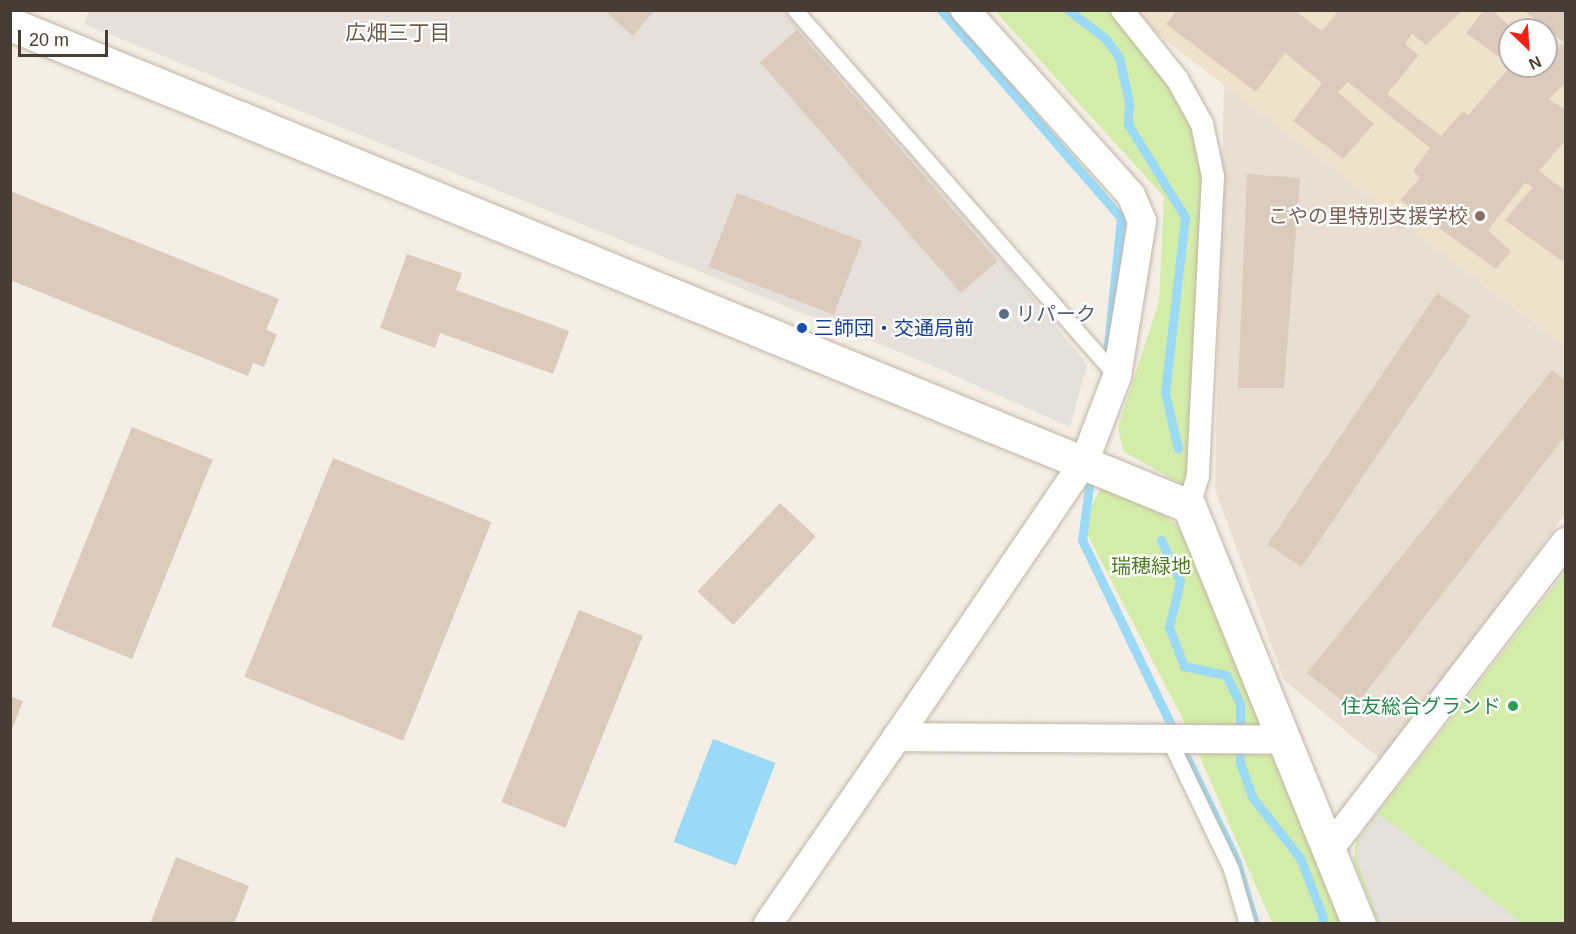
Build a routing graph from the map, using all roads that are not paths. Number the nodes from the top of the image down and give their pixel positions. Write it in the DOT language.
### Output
graph roads {
  1 [pos="795,10"];
  2 [pos="965,10"];
  3 [pos="1122,10"];
  4 [pos="10,24"];
  5 [pos="1117,376"];
  6 [pos="1085,460"];
  7 [pos="1189,506"];
  8 [pos="1566,542"];
  9 [pos="897,737"];
  10 [pos="1284,740"];
  11 [pos="1170,742"];
  12 [pos="1330,848"];
  13 [pos="768,924"];
  14 [pos="1247,924"];
  15 [pos="1359,924"];
  1 -- 5 [label="lane"];
  2 -- 5 [label="street"];
  3 -- 7 [label="street"];
  4 -- 6 [label="street"];
  5 -- 6 [label="street"];
  6 -- 7 [label="street"];
  6 -- 9 [label="street"];
  7 -- 10 [label="street"];
  8 -- 12 [label="street"];
  9 -- 11 [label="street"];
  9 -- 13 [label="street"];
  10 -- 11 [label="street"];
  10 -- 12 [label="street"];
  11 -- 14 [label="lane"];
  12 -- 15 [label="street"];
}
